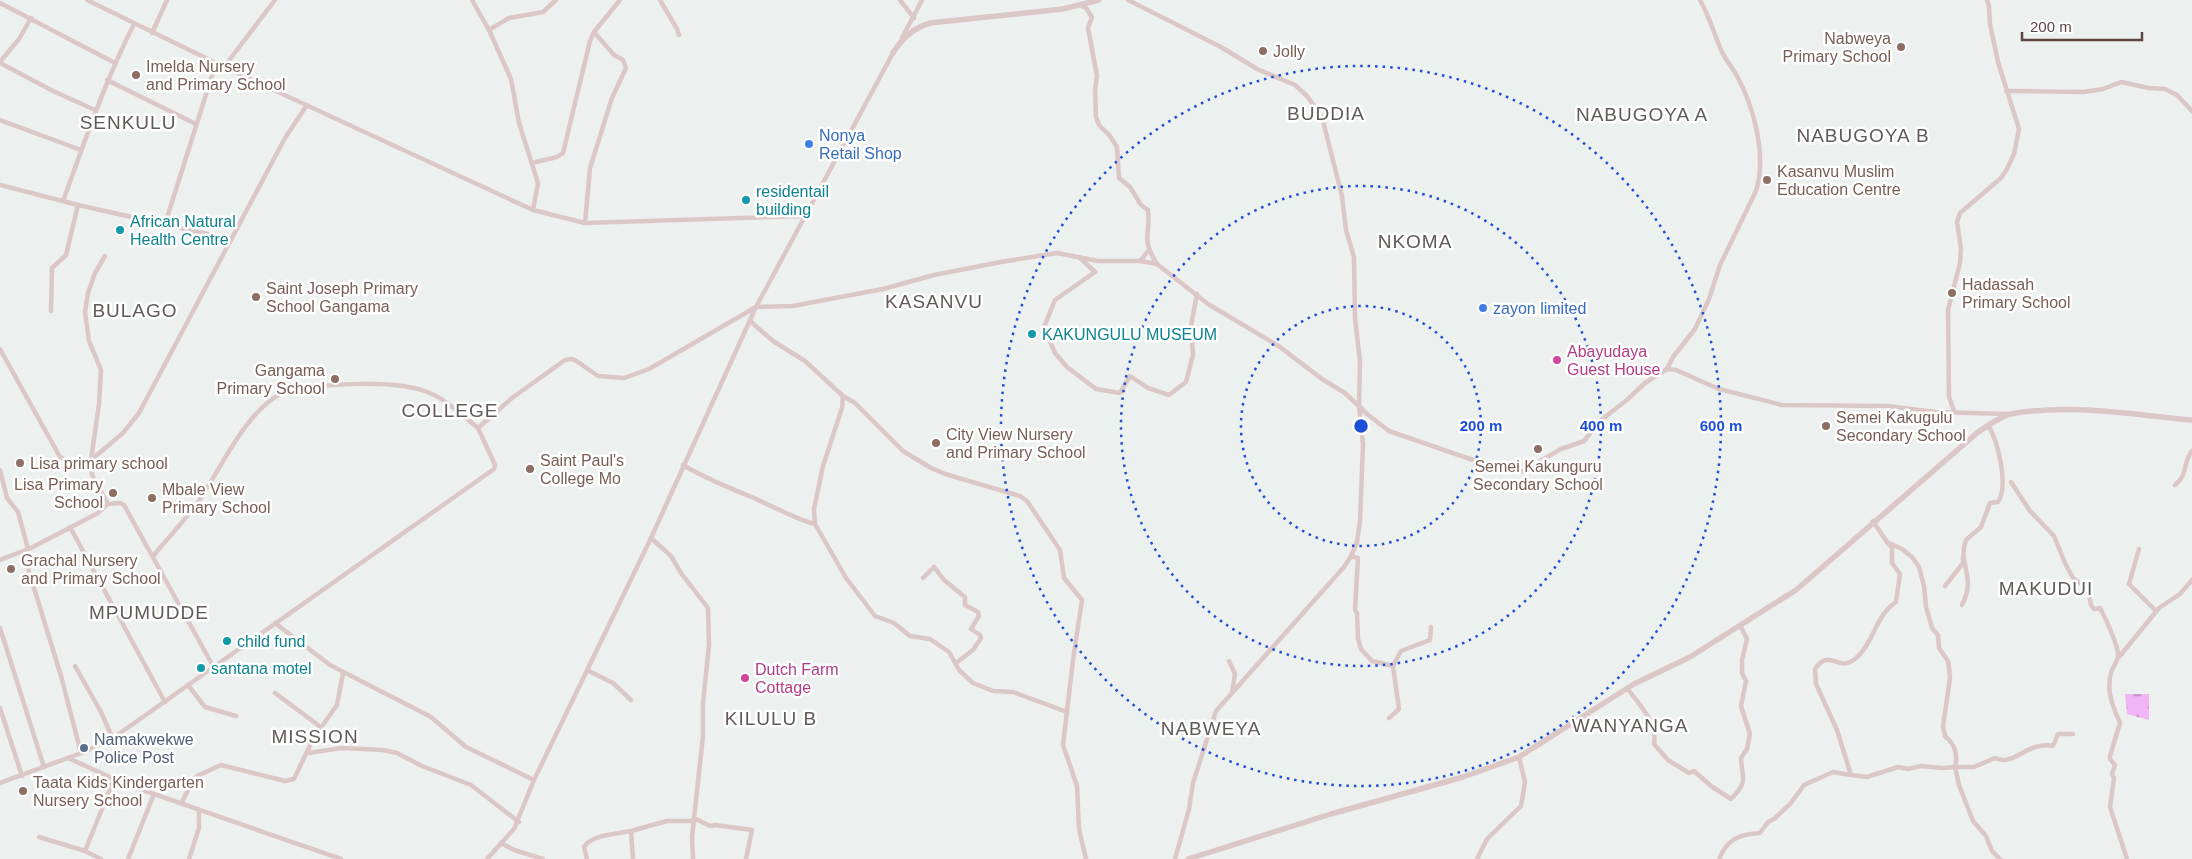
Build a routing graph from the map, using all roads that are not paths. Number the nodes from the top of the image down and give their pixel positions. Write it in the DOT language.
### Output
graph roads {
  1 [pos="87,0"];
  2 [pos="167,0"];
  3 [pos="275,0"];
  4 [pos="472,0"];
  5 [pos="556,0"];
  6 [pos="620,0"];
  7 [pos="660,0"];
  8 [pos="900,0"];
  9 [pos="922,0"];
  10 [pos="1100,0"];
  11 [pos="1128,0"];
  12 [pos="1700,0"];
  13 [pos="1987,0"];
  14 [pos="0,3"];
  15 [pos="1079,5"];
  16 [pos="31,18"];
  17 [pos="914,18"];
  18 [pos="134,24"];
  19 [pos="489,30"];
  20 [pos="594,32"];
  21 [pos="152,33"];
  22 [pos="679,35"];
  23 [pos="902,38"];
  24 [pos="893,53"];
  25 [pos="115,62"];
  26 [pos="0,63"];
  27 [pos="216,63"];
  28 [pos="224,67"];
  29 [pos="107,80"];
  30 [pos="2006,91"];
  31 [pos="306,105"];
  32 [pos="95,110"];
  33 [pos="2192,110"];
  34 [pos="0,120"];
  35 [pos="196,124"];
  36 [pos="81,150"];
  37 [pos="532,163"];
  38 [pos="0,185"];
  39 [pos="63,201"];
  40 [pos="78,205"];
  41 [pos="533,210"];
  42 [pos="804,216"];
  43 [pos="585,223"];
  44 [pos="165,224"];
  45 [pos="230,239"];
  46 [pos="1148,250"];
  47 [pos="105,256"];
  48 [pos="1079,257"];
  49 [pos="1140,261"];
  50 [pos="1157,264"];
  51 [pos="1197,294"];
  52 [pos="756,307"];
  53 [pos="51,311"];
  54 [pos="750,321"];
  55 [pos="0,349"];
  56 [pos="1667,369"];
  57 [pos="843,396"];
  58 [pos="1359,406"];
  59 [pos="1954,411"];
  60 [pos="2012,414"];
  61 [pos="1361,418"];
  62 [pos="1374,420"];
  63 [pos="2192,420"];
  64 [pos="1988,425"];
  65 [pos="478,428"];
  66 [pos="2192,451"];
  67 [pos="91,460"];
  68 [pos="683,466"];
  69 [pos="0,470"];
  70 [pos="2012,482"];
  71 [pos="2175,485"];
  72 [pos="108,504"];
  73 [pos="1873,521"];
  74 [pos="815,524"];
  75 [pos="70,528"];
  76 [pos="651,538"];
  77 [pos="1887,542"];
  78 [pos="28,549"];
  79 [pos="2139,549"];
  80 [pos="23,552"];
  81 [pos="154,555"];
  82 [pos="1351,556"];
  83 [pos="1963,556"];
  84 [pos="0,560"];
  85 [pos="923,578"];
  86 [pos="2192,580"];
  87 [pos="1945,586"];
  88 [pos="1962,605"];
  89 [pos="2156,611"];
  90 [pos="275,623"];
  91 [pos="1740,625"];
  92 [pos="1431,627"];
  93 [pos="0,628"];
  94 [pos="2119,657"];
  95 [pos="1229,661"];
  96 [pos="956,663"];
  97 [pos="75,666"];
  98 [pos="213,666"];
  99 [pos="1393,666"];
  100 [pos="587,670"];
  101 [pos="343,673"];
  102 [pos="188,685"];
  103 [pos="1628,688"];
  104 [pos="275,694"];
  105 [pos="1232,694"];
  106 [pos="631,700"];
  107 [pos="165,702"];
  108 [pos="0,708"];
  109 [pos="1066,712"];
  110 [pos="236,716"];
  111 [pos="1389,718"];
  112 [pos="322,728"];
  113 [pos="2073,734"];
  114 [pos="112,737"];
  115 [pos="81,753"];
  116 [pos="308,753"];
  117 [pos="1519,757"];
  118 [pos="68,758"];
  119 [pos="44,767"];
  120 [pos="1955,767"];
  121 [pos="1851,775"];
  122 [pos="22,776"];
  123 [pos="114,779"];
  124 [pos="534,780"];
  125 [pos="0,783"];
  126 [pos="154,794"];
  127 [pos="182,802"];
  128 [pos="199,810"];
  129 [pos="694,819"];
  130 [pos="518,822"];
  131 [pos="631,831"];
  132 [pos="38,837"];
  133 [pos="501,843"];
  134 [pos="85,851"];
  135 [pos="332,858"];
  136 [pos="101,859"];
  137 [pos="128,859"];
  138 [pos="189,859"];
  139 [pos="340,859"];
  140 [pos="487,859"];
  141 [pos="543,859"];
  142 [pos="587,859"];
  143 [pos="633,859"];
  144 [pos="693,859"];
  145 [pos="746,859"];
  146 [pos="1086,859"];
  147 [pos="1175,859"];
  148 [pos="1188,859"];
  149 [pos="1477,859"];
  150 [pos="1719,859"];
  151 [pos="2000,859"];
  152 [pos="2127,859"];
  1 -- 18 [label="street"];
  2 -- 21 [label="street"];
  3 -- 28 [label="street"];
  4 -- 19 [label="street"];
  5 -- 19 [label="street"];
  6 -- 20 [label="street"];
  7 -- 22 [label="street"];
  8 -- 17 [label="street"];
  9 -- 17 [label="street"];
  10 -- 15 [label="street"];
  11 -- 58 [label="street"];
  12 -- 56 [label="street"];
  13 -- 30 [label="street"];
  14 -- 16 [label="street"];
  15 -- 23 [label="street"];
  15 -- 46 [label="street"];
  16 -- 25 [label="street"];
  16 -- 26 [label="street"];
  17 -- 23 [label="street"];
  18 -- 21 [label="street"];
  18 -- 25 [label="street"];
  19 -- 37 [label="street"];
  20 -- 37 [label="street"];
  20 -- 43 [label="street"];
  21 -- 27 [label="street"];
  23 -- 24 [label="street"];
  24 -- 42 [label="street"];
  25 -- 29 [label="street"];
  26 -- 32 [label="street"];
  27 -- 28 [label="street"];
  27 -- 35 [label="street"];
  28 -- 31 [label="street"];
  29 -- 32 [label="street"];
  29 -- 35 [label="street"];
  30 -- 33 [label="street"];
  30 -- 59 [label="street"];
  31 -- 41 [label="street"];
  31 -- 45 [label="street"];
  32 -- 36 [label="street"];
  34 -- 36 [label="street"];
  35 -- 44 [label="street"];
  36 -- 39 [label="street"];
  37 -- 41 [label="street"];
  38 -- 39 [label="street"];
  39 -- 40 [label="street"];
  40 -- 44 [label="street"];
  40 -- 53 [label="street"];
  41 -- 43 [label="street"];
  42 -- 43 [label="street"];
  42 -- 52 [label="street"];
  44 -- 45 [label="street"];
  45 -- 67 [label="street"];
  46 -- 49 [label="street"];
  46 -- 50 [label="street"];
  47 -- 67 [label="street"];
  48 -- 49 [label="street"];
  48 -- 51 [label="street"];
  48 -- 52 [label="street"];
  49 -- 50 [label="street"];
  50 -- 51 [label="street"];
  51 -- 58 [label="street"];
  52 -- 54 [label="street"];
  52 -- 65 [label="street"];
  54 -- 57 [label="street"];
  54 -- 68 [label="street"];
  55 -- 67 [label="street"];
  56 -- 59 [label="street"];
  56 -- 62 [label="street"];
  57 -- 74 [label="street"];
  57 -- 109 [label="street"];
  58 -- 61 [label="street"];
  58 -- 62 [label="street"];
  59 -- 60 [label="street"];
  60 -- 63 [label="street"];
  60 -- 64 [label="street"];
  61 -- 62 [label="street"];
  61 -- 82 [label="street"];
  64 -- 73 [label="street"];
  64 -- 83 [label="street"];
  65 -- 81 [label="street"];
  65 -- 90 [label="street"];
  66 -- 71 [label="street"];
  67 -- 72 [label="street"];
  68 -- 74 [label="street"];
  68 -- 76 [label="street"];
  69 -- 78 [label="street"];
  70 -- 94 [label="street"];
  72 -- 75 [label="street"];
  72 -- 81 [label="street"];
  73 -- 77 [label="street"];
  73 -- 91 [label="street"];
  74 -- 96 [label="street"];
  75 -- 78 [label="street"];
  75 -- 107 [label="street"];
  76 -- 100 [label="street"];
  76 -- 129 [label="street"];
  77 -- 120 [label="street"];
  77 -- 121 [label="street"];
  78 -- 80 [label="street"];
  79 -- 89 [label="street"];
  80 -- 84 [label="street"];
  80 -- 115 [label="street"];
  81 -- 98 [label="street"];
  82 -- 99 [label="street"];
  82 -- 105 [label="street"];
  83 -- 87 [label="street"];
  83 -- 88 [label="street"];
  85 -- 96 [label="street"];
  86 -- 89 [label="street"];
  89 -- 94 [label="street"];
  90 -- 98 [label="street"];
  90 -- 101 [label="street"];
  91 -- 103 [label="street"];
  91 -- 103 [label="street"];
  92 -- 99 [label="street"];
  93 -- 119 [label="street"];
  94 -- 152 [label="street"];
  95 -- 105 [label="street"];
  96 -- 109 [label="street"];
  97 -- 114 [label="street"];
  98 -- 102 [label="street"];
  99 -- 111 [label="street"];
  100 -- 106 [label="street"];
  100 -- 124 [label="street"];
  101 -- 112 [label="street"];
  101 -- 124 [label="street"];
  102 -- 107 [label="street"];
  102 -- 110 [label="street"];
  103 -- 117 [label="street"];
  104 -- 112 [label="street"];
  105 -- 147 [label="street"];
  107 -- 114 [label="street"];
  108 -- 122 [label="street"];
  109 -- 146 [label="street"];
  112 -- 116 [label="street"];
  113 -- 120 [label="street"];
  114 -- 115 [label="street"];
  115 -- 118 [label="street"];
  116 -- 127 [label="street"];
  116 -- 130 [label="street"];
  117 -- 148 [label="street"];
  117 -- 149 [label="street"];
  118 -- 119 [label="street"];
  118 -- 123 [label="street"];
  119 -- 122 [label="street"];
  120 -- 121 [label="street"];
  120 -- 151 [label="street"];
  121 -- 150 [label="street"];
  122 -- 125 [label="street"];
  123 -- 126 [label="street"];
  123 -- 134 [label="street"];
  124 -- 130 [label="street"];
  126 -- 127 [label="street"];
  126 -- 137 [label="street"];
  127 -- 128 [label="street"];
  128 -- 135 [label="street"];
  128 -- 138 [label="street"];
  129 -- 131 [label="street"];
  129 -- 144 [label="street"];
  129 -- 145 [label="street"];
  130 -- 133 [label="street"];
  131 -- 142 [label="street"];
  131 -- 143 [label="street"];
  132 -- 134 [label="street"];
  133 -- 140 [label="street"];
  133 -- 141 [label="street"];
  134 -- 136 [label="street"];
  135 -- 139 [label="street"];
}
